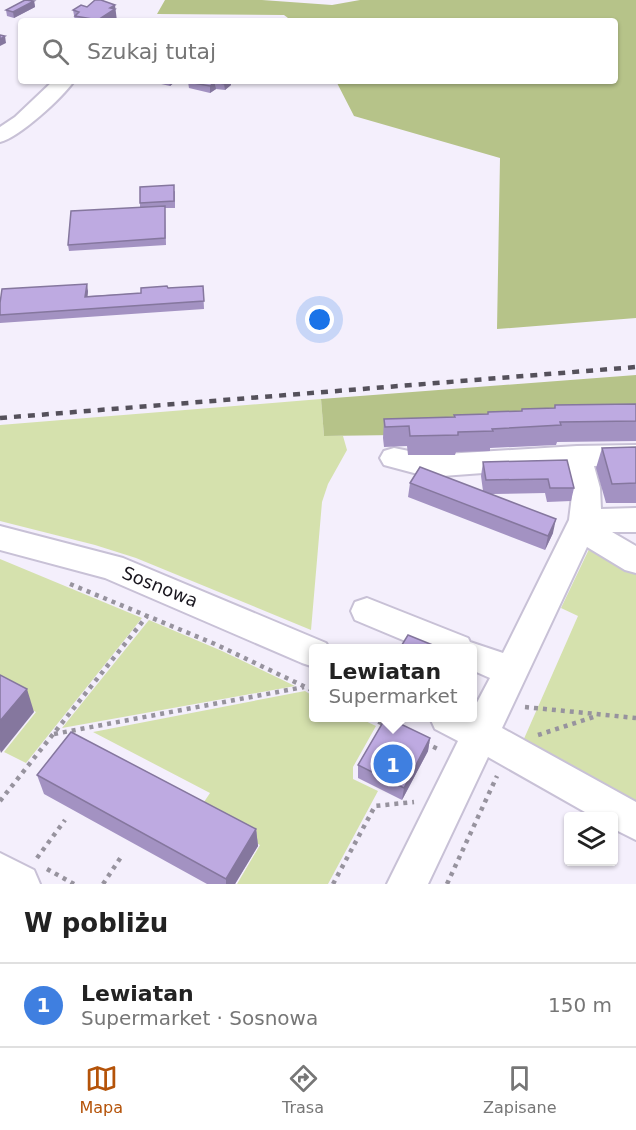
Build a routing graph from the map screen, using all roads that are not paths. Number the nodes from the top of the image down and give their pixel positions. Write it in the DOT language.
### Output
graph roads {
  1 [pos="61,84"];
  2 [pos="0,136"];
  3 [pos="636,455"];
  4 [pos="577,456"];
  5 [pos="394,458"];
  6 [pos="636,520"];
  7 [pos="582,525"];
  8 [pos="0,538"];
  9 [pos="636,561"];
  10 [pos="367,611"];
  11 [pos="446,644"];
  12 [pos="309,651"];
  13 [pos="477,657"];
  14 [pos="510,671"];
  15 [pos="477,714"];
  16 [pos="477,720"];
  17 [pos="472,722"];
  18 [pos="636,822"];
  19 [pos="407,884"];
  1 -- 2 [label="street"];
  3 -- 4 [label="street"];
  4 -- 5 [label="street"];
  4 -- 7 [label="street"];
  6 -- 7 [label="street"];
  7 -- 9 [label="street"];
  7 -- 14 [label="street"];
  8 -- 12 [label="street, Sosnowa"];
  10 -- 11 [label="street"];
  13 -- 14 [label="street"];
  14 -- 15 [label="street"];
  16 -- 18 [label="street"];
  17 -- 19 [label="street"];
}
